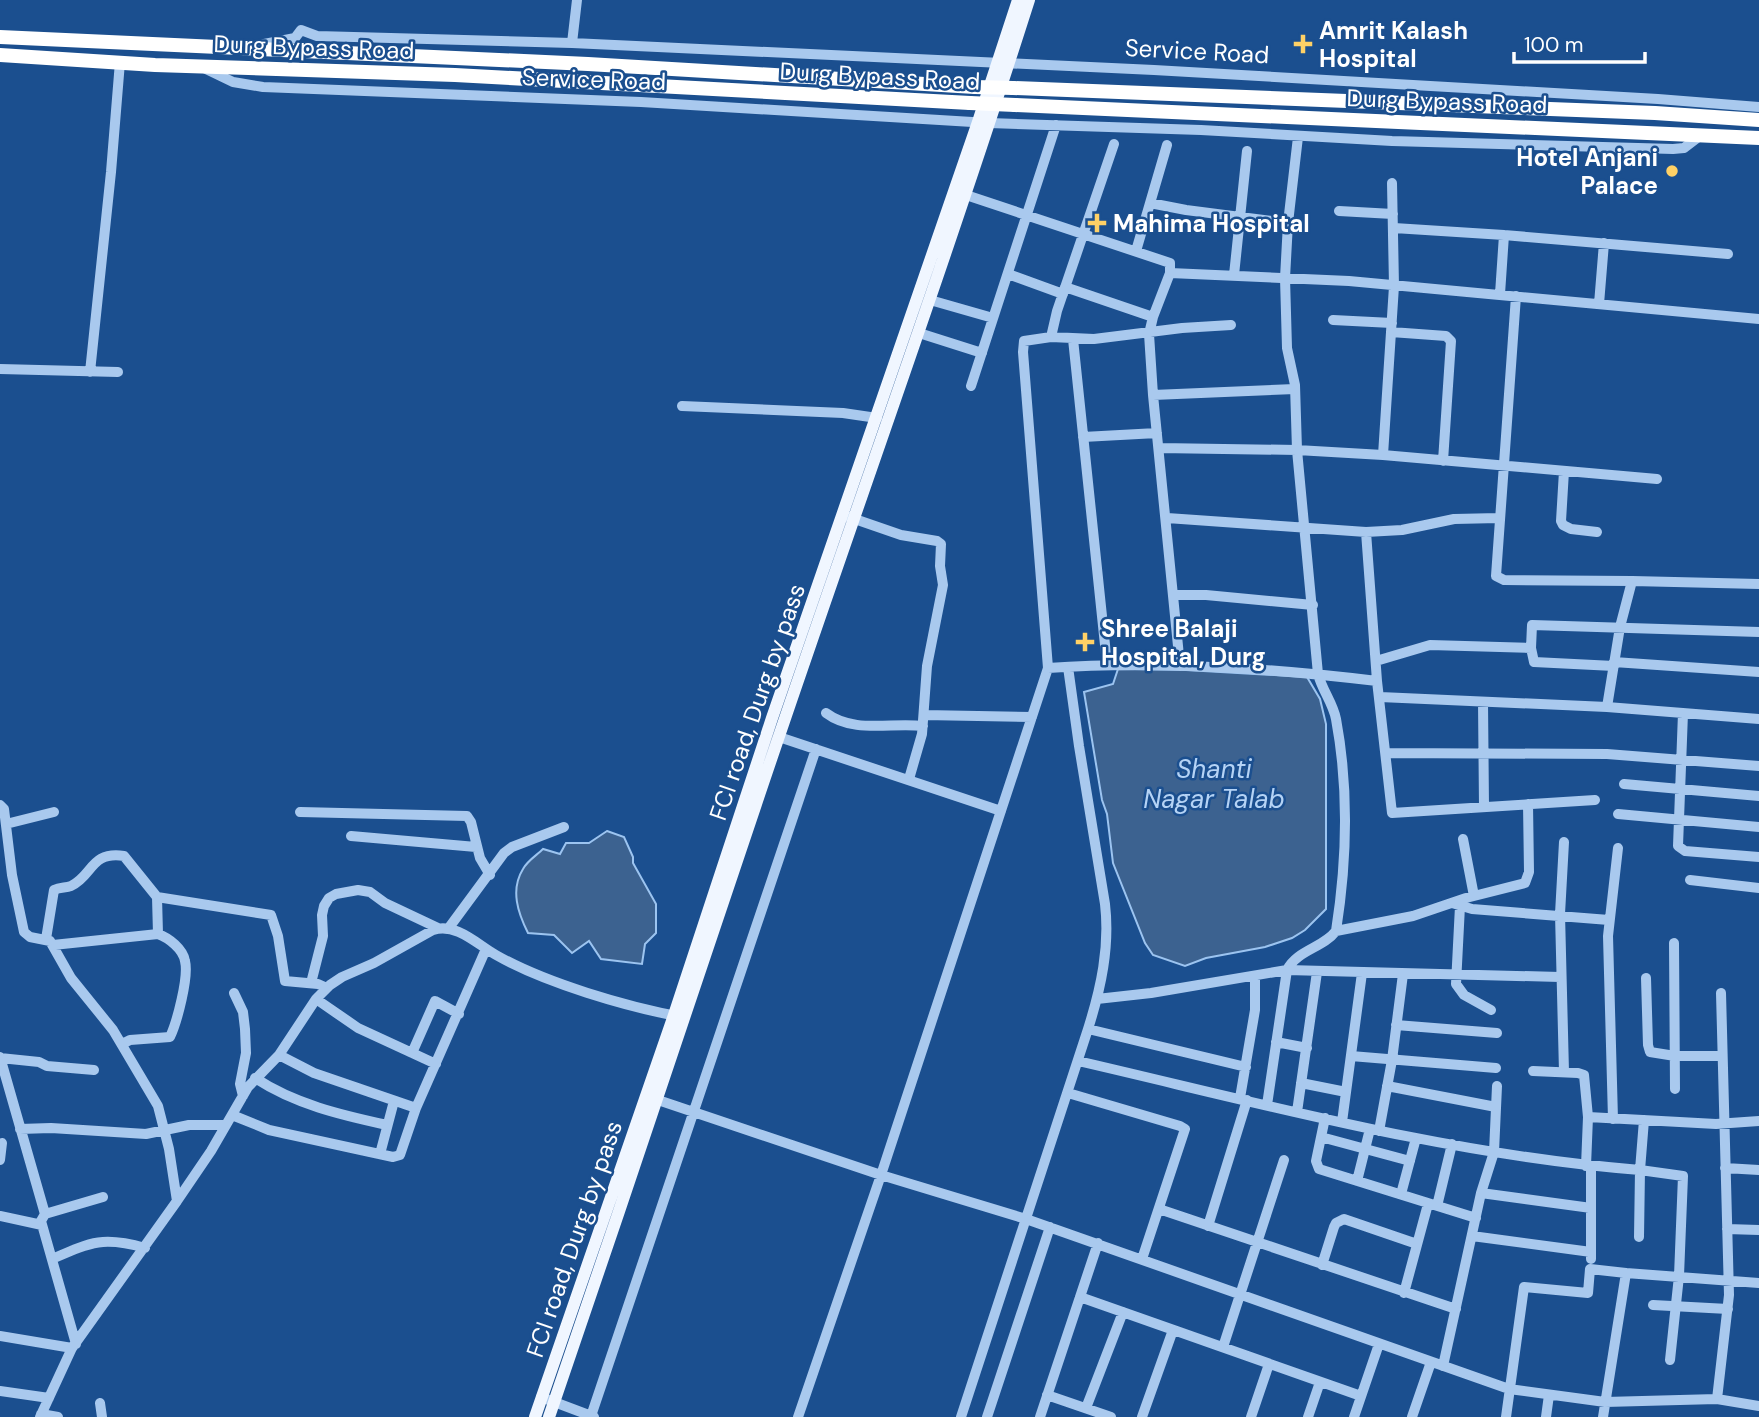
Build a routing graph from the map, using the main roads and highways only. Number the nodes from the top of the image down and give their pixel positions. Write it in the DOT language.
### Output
graph roads {
  1 [pos="1018,0"];
  2 [pos="1029,0"];
  3 [pos="0,37"];
  4 [pos="0,55"];
  5 [pos="1003,64"];
  6 [pos="1759,120"];
  7 [pos="1759,138"];
  8 [pos="960,193"];
  9 [pos="849,517"];
  10 [pos="679,1016"];
  11 [pos="652,1098"];
  12 [pos="535,1417"];
  13 [pos="549,1417"];
  1 -- 5 [label="main road, FCI road, Durg by pass"];
  2 -- 5 [label="main road, FCI road, Durg by pass"];
  3 -- 6 [label="highway, Durg Bypass Road, bridge"];
  4 -- 7 [label="highway, Durg Bypass Road, bridge"];
  5 -- 8 [label="main road, FCI road, Durg by pass"];
  8 -- 9 [label="main road, FCI road, Durg by pass"];
  8 -- 9 [label="main road, FCI road, Durg by pass"];
  9 -- 10 [label="main road, FCI road, Durg by pass"];
  9 -- 10 [label="main road, FCI road, Durg by pass"];
  10 -- 11 [label="main road, FCI road, Durg by pass"];
  11 -- 12 [label="main road, FCI road, Durg by pass"];
  11 -- 13 [label="main road, FCI road, Durg by pass"];
}
